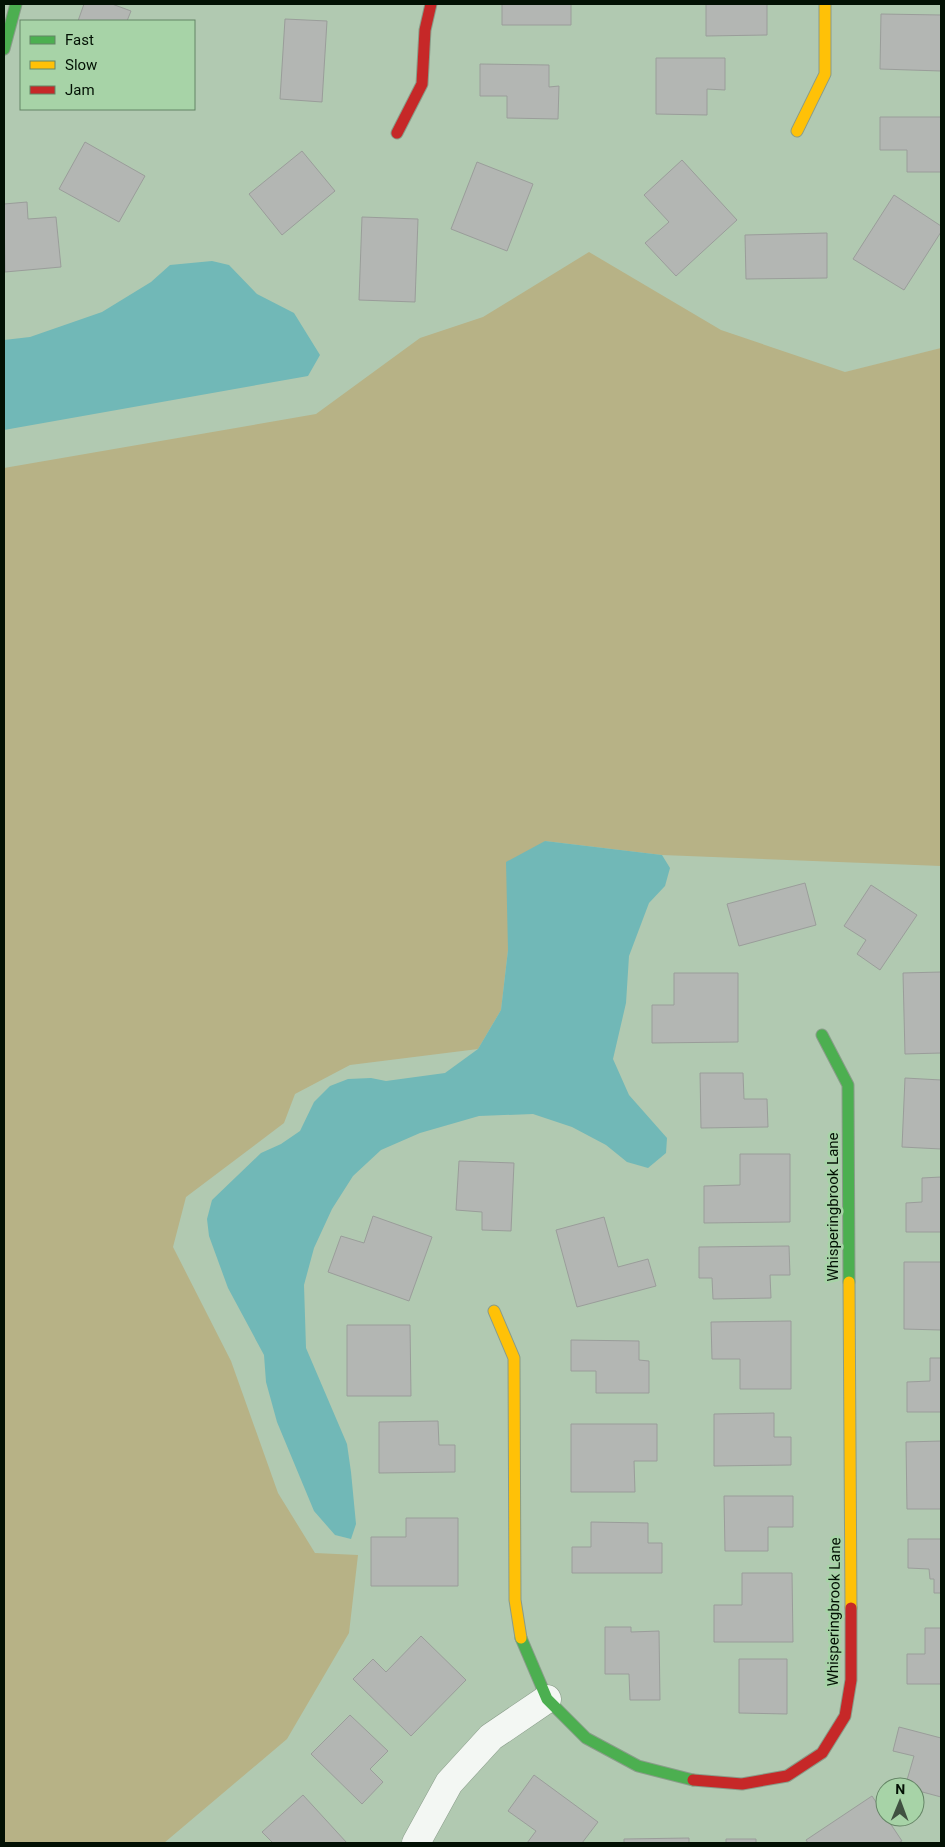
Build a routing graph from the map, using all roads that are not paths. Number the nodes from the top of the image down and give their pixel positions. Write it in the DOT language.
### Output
graph roads {
  1 [pos="16,4"];
  2 [pos="431,4"];
  3 [pos="825,4"];
  4 [pos="4,49"];
  5 [pos="797,131"];
  6 [pos="397,133"];
  7 [pos="822,1034"];
  8 [pos="494,1311"];
  9 [pos="547,1699"];
  10 [pos="416,1843"];
  1 -- 4 [label="street"];
  2 -- 6 [label="street"];
  3 -- 5 [label="street"];
  7 -- 9 [label="street, Whisperingbrook Lane"];
  8 -- 9 [label="street, Whisperingbrook Lane"];
  9 -- 10 [label="street"];
}
